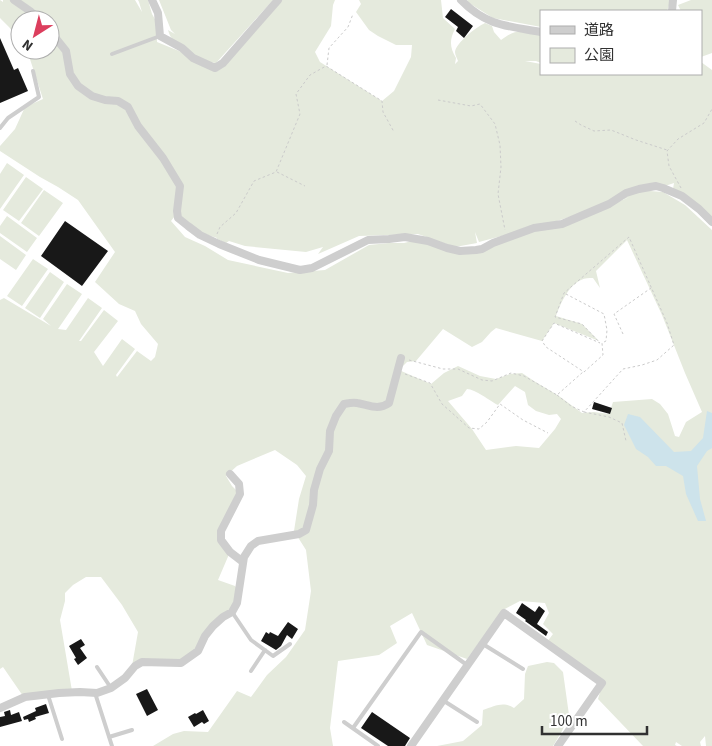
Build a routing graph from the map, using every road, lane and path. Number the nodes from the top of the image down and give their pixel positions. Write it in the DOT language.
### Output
graph roads {
  1 [pos="14,0"];
  2 [pos="152,0"];
  3 [pos="278,0"];
  4 [pos="461,0"];
  5 [pos="29,10"];
  6 [pos="354,14"];
  7 [pos="540,32"];
  8 [pos="160,36"];
  9 [pos="60,44"];
  10 [pos="112,54"];
  11 [pos="326,66"];
  12 [pos="33,71"];
  13 [pos="438,100"];
  14 [pos="712,109"];
  15 [pos="575,121"];
  16 [pos="0,128"];
  17 [pos="394,132"];
  18 [pos="668,151"];
  19 [pos="276,172"];
  20 [pos="305,186"];
  21 [pos="687,200"];
  22 [pos="712,222"];
  23 [pos="506,238"];
  24 [pos="213,241"];
  25 [pos="651,288"];
  26 [pos="564,294"];
  27 [pos="624,334"];
  28 [pos="401,358"];
  29 [pos="398,370"];
  30 [pos="584,372"];
  31 [pos="557,395"];
  32 [pos="584,412"];
  33 [pos="548,433"];
  34 [pos="626,441"];
  35 [pos="230,474"];
  36 [pos="243,562"];
  37 [pos="232,612"];
  38 [pos="483,642"];
  39 [pos="290,644"];
  40 [pos="265,650"];
  41 [pos="467,665"];
  42 [pos="97,667"];
  43 [pos="523,669"];
  44 [pos="251,671"];
  45 [pos="111,688"];
  46 [pos="95,693"];
  47 [pos="48,694"];
  48 [pos="444,700"];
  49 [pos="0,708"];
  50 [pos="344,722"];
  51 [pos="477,722"];
  52 [pos="353,728"];
  53 [pos="132,730"];
  54 [pos="109,737"];
  55 [pos="62,739"];
  56 [pos="112,746"];
  57 [pos="378,746"];
  58 [pos="411,746"];
  59 [pos="558,746"];
  1 -- 5 [label="street"];
  2 -- 8 [label="street"];
  3 -- 8 [label="street"];
  4 -- 7 [label="street"];
  6 -- 11 [label="path"];
  8 -- 10 [label="lane"];
  9 -- 24 [label="street"];
  11 -- 17 [label="path"];
  11 -- 19 [label="path"];
  12 -- 16 [label="lane"];
  13 -- 23 [label="path"];
  14 -- 18 [label="path"];
  15 -- 18 [label="path"];
  18 -- 21 [label="path"];
  19 -- 20 [label="path"];
  19 -- 24 [label="path"];
  21 -- 22 [label="street"];
  21 -- 23 [label="street"];
  23 -- 24 [label="street"];
  25 -- 26 [label="path"];
  25 -- 27 [label="path"];
  25 -- 32 [label="path"];
  26 -- 30 [label="path"];
  26 -- 30 [label="path"];
  28 -- 29 [label="street"];
  28 -- 31 [label="path"];
  29 -- 33 [label="path"];
  29 -- 36 [label="street"];
  30 -- 31 [label="path"];
  31 -- 32 [label="path"];
  32 -- 34 [label="path"];
  35 -- 36 [label="street"];
  36 -- 37 [label="street"];
  37 -- 40 [label="lane"];
  37 -- 45 [label="street"];
  38 -- 41 [label="street"];
  38 -- 43 [label="lane"];
  38 -- 59 [label="street"];
  39 -- 40 [label="lane"];
  40 -- 44 [label="lane"];
  41 -- 48 [label="street"];
  41 -- 52 [label="lane"];
  42 -- 45 [label="lane"];
  45 -- 46 [label="street"];
  46 -- 47 [label="street"];
  46 -- 54 [label="lane"];
  47 -- 49 [label="street"];
  47 -- 55 [label="lane"];
  48 -- 51 [label="lane"];
  48 -- 58 [label="street"];
  50 -- 52 [label="lane"];
  52 -- 57 [label="lane"];
  53 -- 54 [label="lane"];
  54 -- 56 [label="lane"];
}
